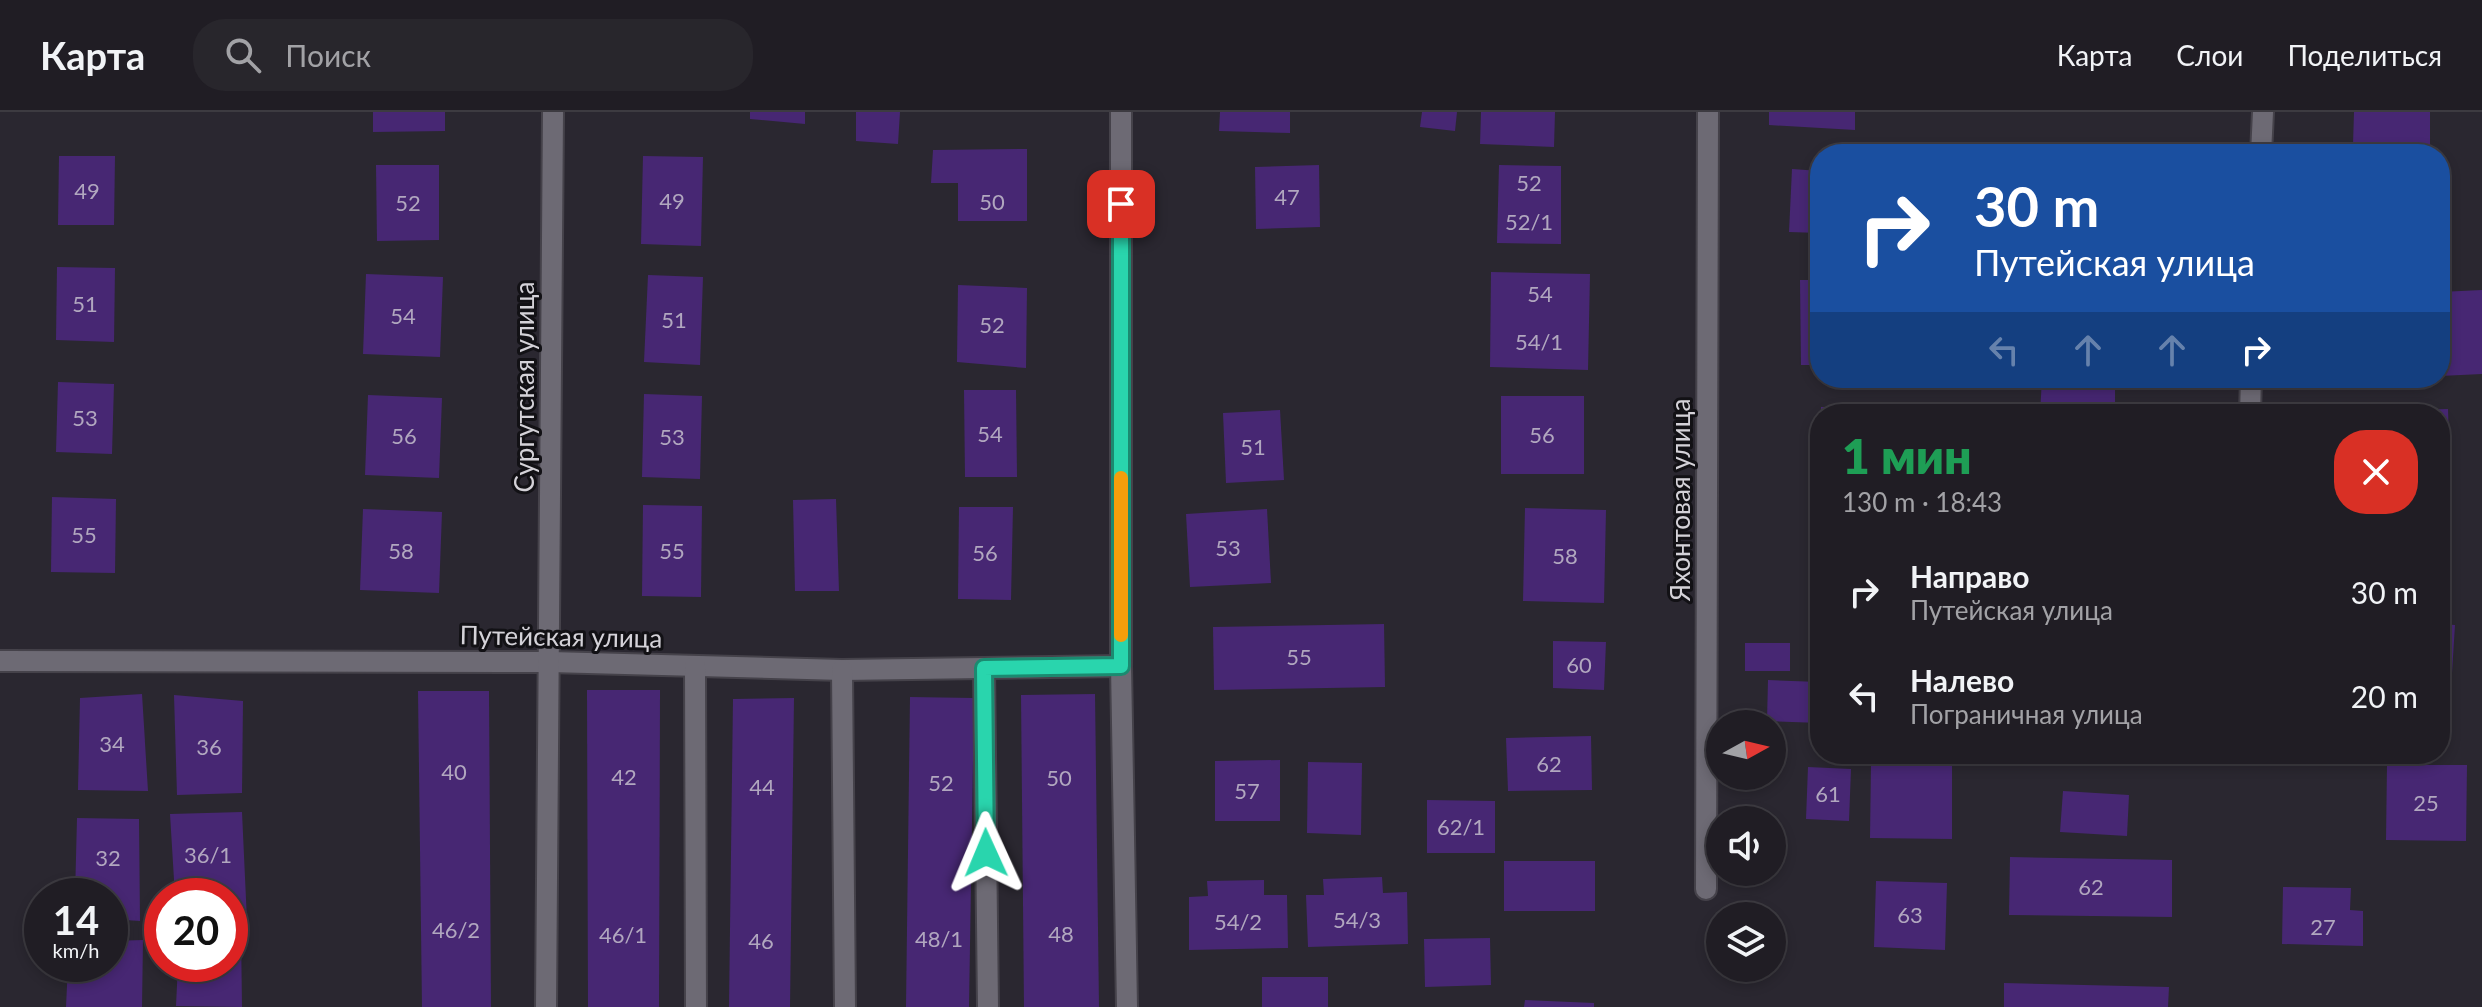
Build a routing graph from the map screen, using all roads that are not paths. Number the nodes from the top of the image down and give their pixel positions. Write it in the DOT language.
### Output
graph roads {
  1 [pos="553,112"];
  2 [pos="1121,112"];
  3 [pos="1708,112"];
  4 [pos="2263,112"];
  5 [pos="2261,144"];
  6 [pos="0,661"];
  7 [pos="550,662"];
  8 [pos="695,666"];
  9 [pos="1121,666"];
  10 [pos="984,668"];
  11 [pos="842,670"];
  12 [pos="1706,889"];
  13 [pos="546,1007"];
  14 [pos="696,1007"];
  15 [pos="845,1007"];
  16 [pos="988,1007"];
  17 [pos="1127,1007"];
  1 -- 7 [label="street, Сургутская улица"];
  2 -- 9 [label="street"];
  3 -- 12 [label="street, Яхонтовая улица"];
  4 -- 5 [label="street"];
  6 -- 7 [label="street, Путейская улица"];
  7 -- 8 [label="street, Путейская улица"];
  7 -- 13 [label="street, Сургутская улица"];
  8 -- 11 [label="street, Путейская улица"];
  8 -- 14 [label="street"];
  9 -- 10 [label="street, Путейская улица"];
  9 -- 17 [label="street"];
  10 -- 11 [label="street, Путейская улица"];
  10 -- 16 [label="street"];
  11 -- 15 [label="street"];
}
